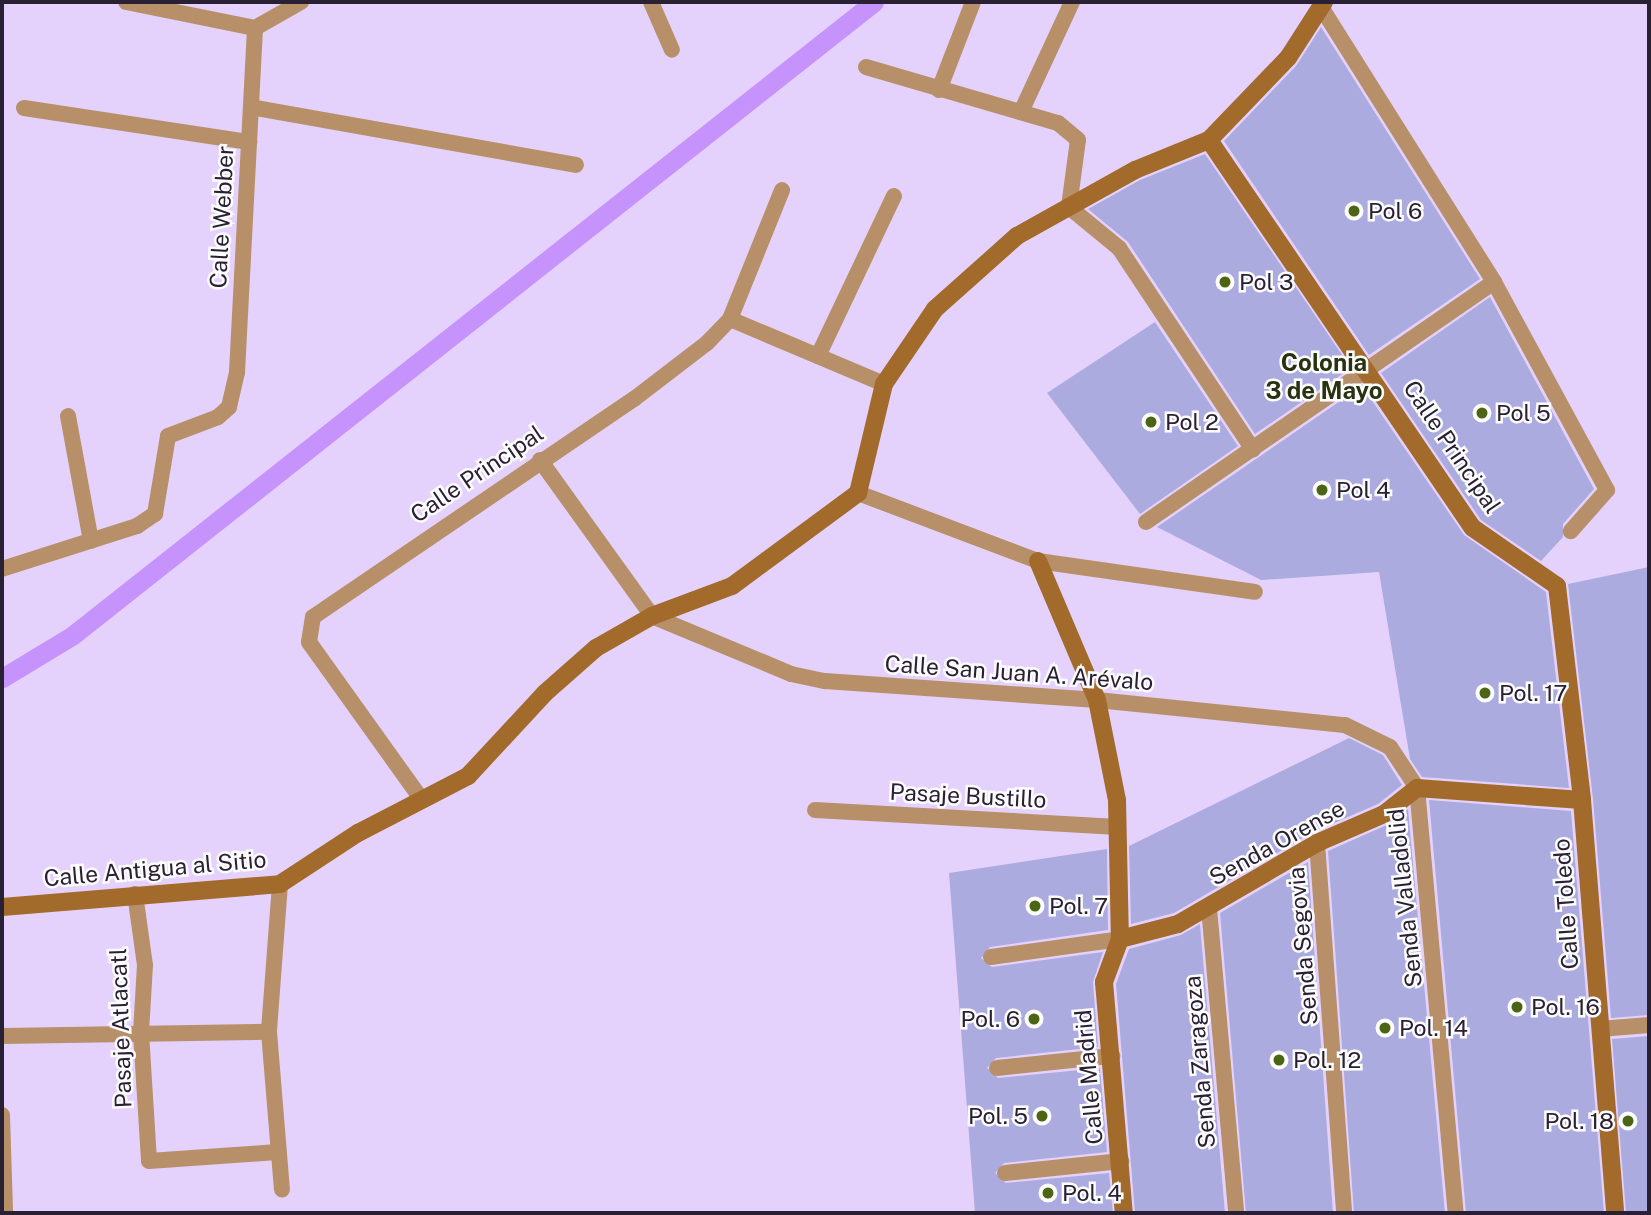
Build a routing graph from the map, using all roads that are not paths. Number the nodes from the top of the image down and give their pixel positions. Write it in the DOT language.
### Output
graph roads {
  1 [pos="126,2"];
  2 [pos="301,2"];
  3 [pos="651,2"];
  4 [pos="973,2"];
  5 [pos="1072,2"];
  6 [pos="1323,4"];
  7 [pos="255,28"];
  8 [pos="672,50"];
  9 [pos="866,67"];
  10 [pos="939,90"];
  11 [pos="251,107"];
  12 [pos="24,108"];
  13 [pos="1021,112"];
  14 [pos="1209,140"];
  15 [pos="249,142"];
  16 [pos="576,165"];
  17 [pos="782,190"];
  18 [pos="894,196"];
  19 [pos="1069,207"];
  20 [pos="1494,282"];
  21 [pos="730,319"];
  22 [pos="818,356"];
  23 [pos="1369,369"];
  24 [pos="884,384"];
  25 [pos="68,416"];
  26 [pos="1252,450"];
  27 [pos="540,460"];
  28 [pos="858,494"];
  29 [pos="1146,522"];
  30 [pos="1571,531"];
  31 [pos="91,541"];
  32 [pos="1038,561"];
  33 [pos="2,569"];
  34 [pos="1557,586"];
  35 [pos="1255,592"];
  36 [pos="652,616"];
  37 [pos="1097,700"];
  38 [pos="1417,788"];
  39 [pos="422,800"];
  40 [pos="1582,800"];
  41 [pos="815,810"];
  42 [pos="1118,827"];
  43 [pos="1317,843"];
  44 [pos="280,884"];
  45 [pos="135,894"];
  46 [pos="2,907"];
  47 [pos="1209,908"];
  48 [pos="1120,939"];
  49 [pos="991,957"];
  50 [pos="1649,1026"];
  51 [pos="1600,1030"];
  52 [pos="269,1032"];
  53 [pos="141,1033"];
  54 [pos="2,1036"];
  55 [pos="1112,1056"];
  56 [pos="997,1068"];
  57 [pos="2,1115"];
  58 [pos="277,1152"];
  59 [pos="1121,1161"];
  60 [pos="1004,1173"];
  61 [pos="282,1189"];
  62 [pos="5,1213"];
  63 [pos="1124,1213"];
  64 [pos="1236,1213"];
  65 [pos="1345,1213"];
  66 [pos="1456,1213"];
  67 [pos="1615,1213"];
  1 -- 7 [label="street"];
  2 -- 7 [label="street"];
  3 -- 8 [label="street"];
  4 -- 10 [label="street"];
  5 -- 13 [label="street"];
  6 -- 14 [label="street"];
  6 -- 20 [label="street"];
  7 -- 11 [label="street, Calle Webber"];
  9 -- 10 [label="street"];
  10 -- 13 [label="street"];
  11 -- 15 [label="street, Calle Webber"];
  11 -- 16 [label="street"];
  12 -- 15 [label="street"];
  13 -- 19 [label="street"];
  14 -- 19 [label="street"];
  14 -- 23 [label="street, Calle Principal"];
  15 -- 31 [label="street, Calle Webber"];
  17 -- 21 [label="street, Calle Principal"];
  18 -- 22 [label="street"];
  19 -- 24 [label="street"];
  19 -- 26 [label="street"];
  20 -- 23 [label="street"];
  20 -- 30 [label="street"];
  21 -- 22 [label="street"];
  21 -- 27 [label="street, Calle Principal"];
  22 -- 24 [label="street"];
  23 -- 26 [label="street"];
  23 -- 34 [label="street, Calle Principal"];
  24 -- 28 [label="street"];
  25 -- 31 [label="street"];
  26 -- 29 [label="street"];
  27 -- 36 [label="street"];
  27 -- 39 [label="street, Calle Principal"];
  28 -- 32 [label="street"];
  28 -- 36 [label="street, Calle Antigua al Sitio"];
  31 -- 33 [label="street"];
  32 -- 35 [label="street"];
  32 -- 37 [label="street"];
  34 -- 40 [label="street, Calle Toledo"];
  36 -- 37 [label="street, Calle San Juan A. Arévalo"];
  36 -- 39 [label="street, Calle Antigua al Sitio"];
  37 -- 38 [label="street, Calle San Juan A. Arévalo"];
  37 -- 42 [label="street"];
  38 -- 40 [label="street"];
  38 -- 43 [label="street, Senda Orense"];
  38 -- 66 [label="street, Senda Valladolid"];
  39 -- 44 [label="street, Calle Antigua al Sitio"];
  40 -- 51 [label="street, Calle Toledo"];
  41 -- 42 [label="street, Pasaje Bustillo"];
  42 -- 48 [label="street"];
  43 -- 47 [label="street, Senda Orense"];
  43 -- 65 [label="street, Senda Segovia"];
  44 -- 45 [label="street, Calle Antigua al Sitio"];
  44 -- 52 [label="street"];
  45 -- 46 [label="street, Calle Antigua al Sitio"];
  45 -- 53 [label="street, Pasaje Atlacatl"];
  47 -- 48 [label="street, Senda Orense"];
  47 -- 64 [label="street, Senda Zaragoza"];
  48 -- 49 [label="street, Senda Orense"];
  48 -- 55 [label="street, Calle Madrid"];
  50 -- 51 [label="street"];
  51 -- 67 [label="street, Calle Toledo"];
  52 -- 53 [label="street"];
  52 -- 58 [label="street"];
  53 -- 54 [label="street"];
  53 -- 58 [label="street, Pasaje Atlacatl"];
  55 -- 56 [label="street"];
  55 -- 59 [label="street, Calle Madrid"];
  57 -- 62 [label="street"];
  58 -- 61 [label="street"];
  59 -- 60 [label="street"];
  59 -- 63 [label="street, Calle Madrid"];
}
